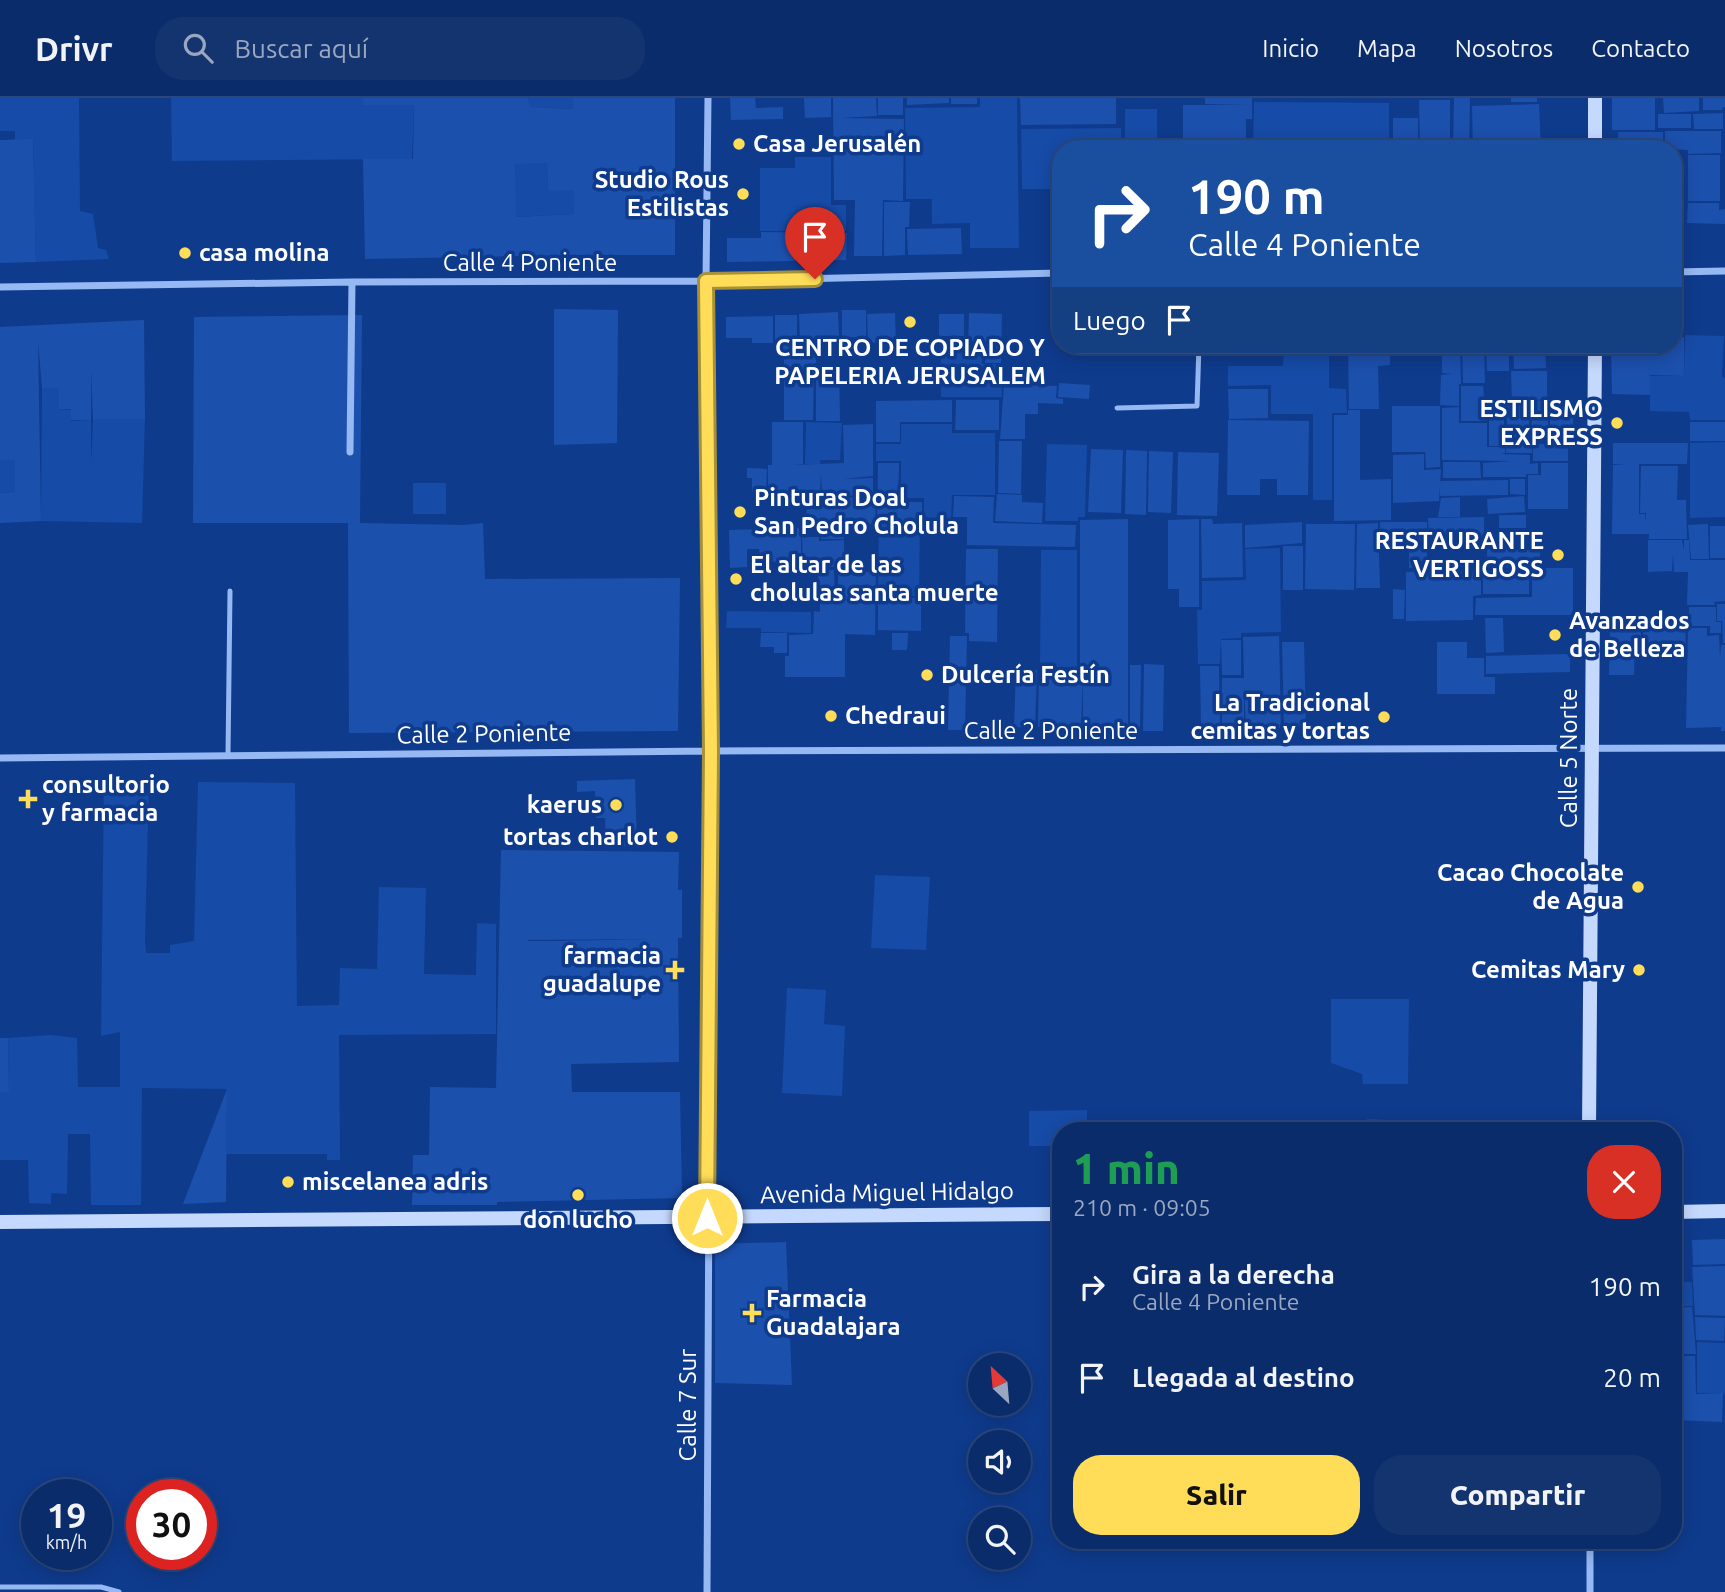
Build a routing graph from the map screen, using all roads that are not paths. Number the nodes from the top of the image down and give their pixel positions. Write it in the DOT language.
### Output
graph roads {
  1 [pos="708,98"];
  2 [pos="1595,98"];
  3 [pos="1595,140"];
  4 [pos="1682,271"];
  5 [pos="1725,271"];
  6 [pos="1052,273"];
  7 [pos="706,281"];
  8 [pos="352,282"];
  9 [pos="0,287"];
  10 [pos="1199,354"];
  11 [pos="1595,354"];
  12 [pos="1116,408"];
  13 [pos="350,453"];
  14 [pos="230,591"];
  15 [pos="1592,748"];
  16 [pos="1725,748"];
  17 [pos="711,751"];
  18 [pos="228,755"];
  19 [pos="0,758"];
  20 [pos="1589,1122"];
  21 [pos="1725,1211"];
  22 [pos="1682,1212"];
  23 [pos="1052,1214"];
  24 [pos="707,1218"];
  25 [pos="0,1222"];
  26 [pos="1590,1549"];
  27 [pos="0,1587"];
  28 [pos="120,1592"];
  29 [pos="706,1592"];
  30 [pos="1590,1592"];
  1 -- 7 [label="street, Calle 7 Sur"];
  2 -- 3 [label="street"];
  4 -- 5 [label="street"];
  6 -- 7 [label="street, Calle 4 Poniente"];
  7 -- 8 [label="street, Calle 4 Poniente"];
  7 -- 17 [label="street, Calle 7 Sur"];
  8 -- 9 [label="street, Calle 4 Poniente"];
  8 -- 13 [label="street"];
  10 -- 12 [label="lane"];
  11 -- 15 [label="street, Calle 5 Norte"];
  14 -- 18 [label="lane"];
  15 -- 16 [label="street, Calle 2 Poniente"];
  15 -- 17 [label="street, Calle 2 Poniente"];
  15 -- 20 [label="street, Calle 5 Norte"];
  17 -- 18 [label="street, Calle 2 Poniente"];
  17 -- 24 [label="street, Calle 7 Sur"];
  18 -- 19 [label="street, Calle 2 Poniente"];
  21 -- 22 [label="street"];
  23 -- 24 [label="street, Avenida Miguel Hidalgo"];
  24 -- 25 [label="street, Avenida Miguel Hidalgo"];
  24 -- 29 [label="street, Calle 7 Sur"];
  26 -- 30 [label="street"];
  27 -- 28 [label="lane"];
}
